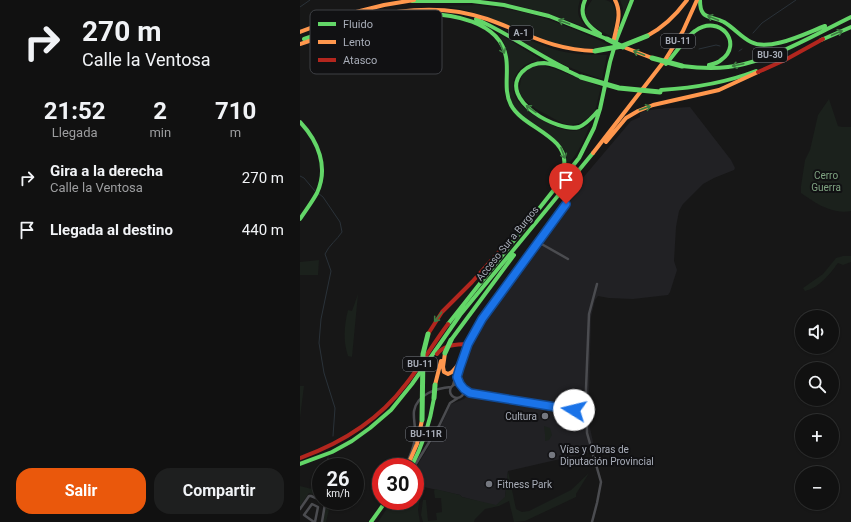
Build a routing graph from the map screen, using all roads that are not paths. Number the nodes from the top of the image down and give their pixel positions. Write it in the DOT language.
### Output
graph roads {
  1 [pos="414,0"];
  2 [pos="585,0"];
  3 [pos="615,0"];
  4 [pos="632,0"];
  5 [pos="687,0"];
  6 [pos="699,0"];
  7 [pos="364,10"];
  8 [pos="409,10"];
  9 [pos="448,10"];
  10 [pos="442,16"];
  11 [pos="851,17"];
  12 [pos="851,27"];
  13 [pos="310,28"];
  14 [pos="300,32"];
  15 [pos="601,36"];
  16 [pos="310,37"];
  17 [pos="823,39"];
  18 [pos="300,41"];
  19 [pos="310,41"];
  20 [pos="300,44"];
  21 [pos="610,62"];
  22 [pos="682,66"];
  23 [pos="582,76"];
  24 [pos="652,78"];
  25 [pos="600,109"];
  26 [pos="300,122"];
  27 [pos="577,173"];
  28 [pos="578,187"];
  29 [pos="554,190"];
  30 [pos="300,219"];
  31 [pos="525,227"];
  32 [pos="538,242"];
  33 [pos="568,259"];
  34 [pos="597,284"];
  35 [pos="467,344"];
  36 [pos="445,353"];
  37 [pos="457,368"];
  38 [pos="460,384"];
  39 [pos="452,386"];
  40 [pos="464,389"];
  41 [pos="470,393"];
  42 [pos="462,395"];
  43 [pos="458,398"];
  44 [pos="388,410"];
  45 [pos="587,411"];
  46 [pos="300,458"];
  47 [pos="409,458"];
  48 [pos="411,458"];
  49 [pos="417,458"];
  50 [pos="418,458"];
  51 [pos="300,464"];
  52 [pos="312,496"];
  53 [pos="300,509"];
  54 [pos="325,510"];
  55 [pos="380,510"];
  56 [pos="381,510"];
  57 [pos="314,522"];
  58 [pos="322,522"];
  59 [pos="371,522"];
  60 [pos="374,522"];
  61 [pos="592,522"];
  1 -- 7 [label="main road"];
  15 -- 1 [label="main road, one-way"];
  2 -- 15 [label="main road"];
  3 -- 21 [label="main road"];
  4 -- 21 [label="main road, Acceso Sur a Burgos / BU-11"];
  5 -- 9 [label="main road, A-1, bridge"];
  11 -- 6 [label="main road, one-way"];
  6 -- 24 [label="main road, Acceso Sur a Burgos / BU-11"];
  8 -- 9 [label="main road, A-1"];
  9 -- 23 [label="main road, BU-30"];
  10 -- 29 [label="main road, one-way"];
  11 -- 22 [label="main road, BU-30, one-way"];
  17 -- 12 [label="main road, BU-30, one-way"];
  13 -- 14 [label="main road"];
  22 -- 15 [label="main road, BU-30, one-way, bridge"];
  16 -- 18 [label="main road, A-1"];
  17 -- 23 [label="main road, BU-30, bridge"];
  27 -- 17 [label="main road, one-way"];
  20 -- 19 [label="main road, one-way"];
  21 -- 25 [label="main road, Acceso Sur a Burgos / BU-11"];
  22 -- 24 [label="main road"];
  25 -- 23 [label="main road, one-way"];
  24 -- 27 [label="main road, Acceso Sur a Burgos / BU-11"];
  25 -- 29 [label="main road, Acceso Sur a Burgos / BU-11"];
  26 -- 30 [label="main road"];
  27 -- 36 [label="main road, BU-11R, bridge"];
  27 -- 44 [label="main road, Acceso Sur a Burgos / BU-11"];
  28 -- 32 [label="street"];
  29 -- 31 [label="main road, Acceso Sur a Burgos / BU-11"];
  31 -- 44 [label="main road, Acceso Sur a Burgos / BU-11"];
  31 -- 48 [label="main road, BU-11R, one-way, bridge"];
  32 -- 33 [label="street"];
  32 -- 35 [label="street"];
  34 -- 45 [label="street"];
  35 -- 37 [label="street"];
  35 -- 44 [label="main road"];
  36 -- 37 [label="main road"];
  36 -- 49 [label="main road, BU-11R, bridge"];
  37 -- 38 [label="street"];
  37 -- 39 [label="street"];
  38 -- 39 [label="street"];
  38 -- 40 [label="street"];
  39 -- 43 [label="street"];
  39 -- 47 [label="street"];
  40 -- 41 [label="street"];
  40 -- 42 [label="street"];
  41 -- 42 [label="street"];
  41 -- 45 [label="street"];
  42 -- 43 [label="street"];
  43 -- 50 [label="street"];
  44 -- 46 [label="main road, Acceso Sur a Burgos / BU-11"];
  44 -- 51 [label="main road, Acceso Sur a Burgos / BU-11"];
  45 -- 61 [label="street"];
  52 -- 53 [label="street"];
  54 -- 58 [label="street"];
  55 -- 59 [label="main road"];
  56 -- 60 [label="main road"];
  57 -- 57 [label="street"];
}
